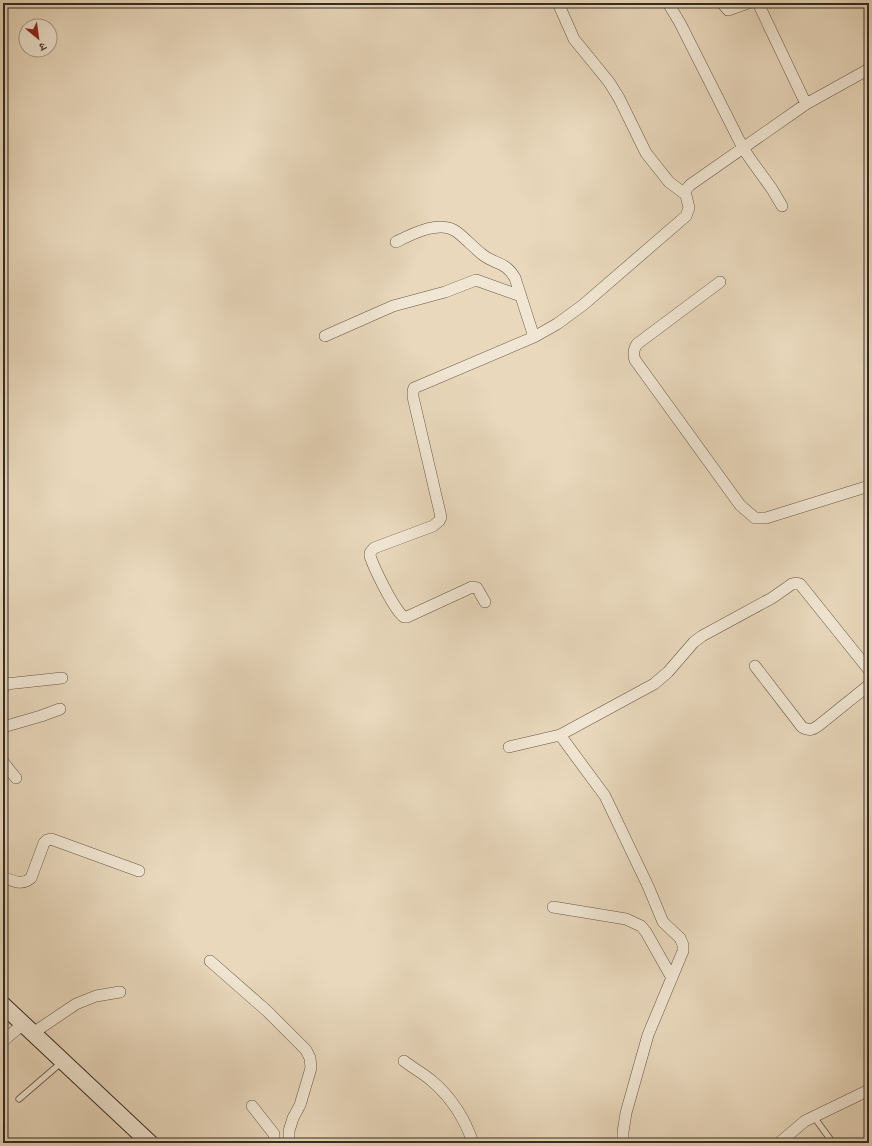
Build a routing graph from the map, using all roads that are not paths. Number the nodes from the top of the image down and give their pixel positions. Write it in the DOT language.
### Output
graph roads {
  1 [pos="558,3"];
  2 [pos="668,3"];
  3 [pos="722,3"];
  4 [pos="748,3"];
  5 [pos="758,3"];
  6 [pos="869,69"];
  7 [pos="806,104"];
  8 [pos="743,148"];
  9 [pos="685,194"];
  10 [pos="782,206"];
  11 [pos="396,242"];
  12 [pos="720,282"];
  13 [pos="521,296"];
  14 [pos="325,336"];
  15 [pos="534,337"];
  16 [pos="869,486"];
  17 [pos="485,602"];
  18 [pos="755,666"];
  19 [pos="869,670"];
  20 [pos="62,678"];
  21 [pos="869,685"];
  22 [pos="3,690"];
  23 [pos="60,709"];
  24 [pos="3,727"];
  25 [pos="560,735"];
  26 [pos="509,747"];
  27 [pos="3,762"];
  28 [pos="16,778"];
  29 [pos="139,872"];
  30 [pos="3,878"];
  31 [pos="553,906"];
  32 [pos="210,961"];
  33 [pos="672,978"];
  34 [pos="120,992"];
  35 [pos="3,1005"];
  36 [pos="28,1028"];
  37 [pos="3,1041"];
  38 [pos="63,1061"];
  39 [pos="404,1061"];
  40 [pos="869,1090"];
  41 [pos="19,1099"];
  42 [pos="252,1106"];
  43 [pos="814,1116"];
  44 [pos="150,1143"];
  45 [pos="274,1143"];
  46 [pos="289,1143"];
  47 [pos="473,1143"];
  48 [pos="623,1143"];
  49 [pos="779,1143"];
  50 [pos="833,1143"];
  1 -- 9 [label="street"];
  2 -- 8 [label="street"];
  3 -- 4 [label="street"];
  5 -- 7 [label="street"];
  6 -- 7 [label="street"];
  7 -- 8 [label="street"];
  8 -- 9 [label="street"];
  8 -- 10 [label="street"];
  9 -- 15 [label="street"];
  11 -- 13 [label="street"];
  12 -- 16 [label="street"];
  13 -- 14 [label="street"];
  13 -- 15 [label="street"];
  15 -- 17 [label="street"];
  18 -- 21 [label="street"];
  19 -- 25 [label="street"];
  20 -- 22 [label="street"];
  23 -- 24 [label="street"];
  25 -- 26 [label="street"];
  25 -- 33 [label="street"];
  27 -- 28 [label="street"];
  29 -- 30 [label="street"];
  31 -- 33 [label="street"];
  32 -- 46 [label="street"];
  33 -- 48 [label="street"];
  34 -- 36 [label="street"];
  35 -- 36 [label="main road"];
  36 -- 37 [label="street"];
  36 -- 38 [label="main road"];
  38 -- 41 [label="lane"];
  38 -- 44 [label="main road"];
  39 -- 47 [label="street"];
  40 -- 43 [label="street"];
  42 -- 45 [label="street"];
  43 -- 49 [label="street"];
  43 -- 50 [label="lane"];
}
